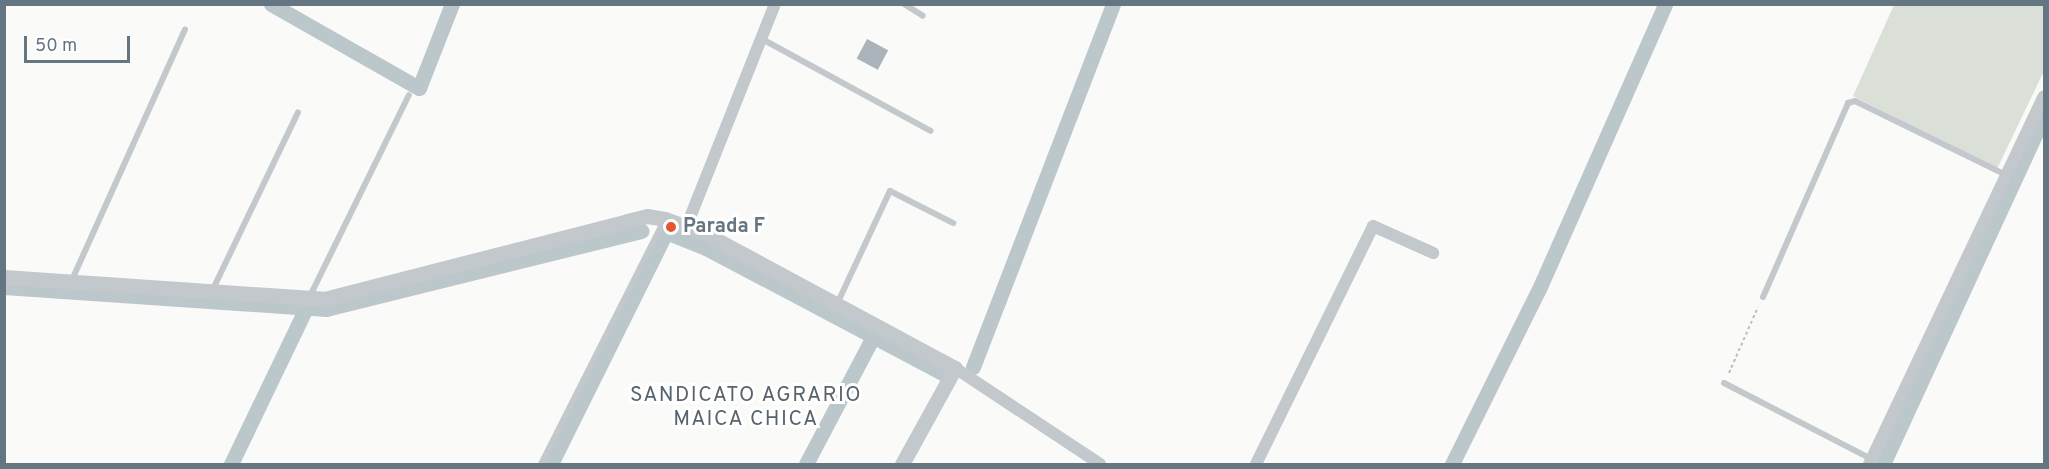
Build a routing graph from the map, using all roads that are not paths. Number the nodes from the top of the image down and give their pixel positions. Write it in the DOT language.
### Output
graph roads {
  1 [pos="775,4"];
  2 [pos="904,4"];
  3 [pos="923,16"];
  4 [pos="185,29"];
  5 [pos="762,39"];
  6 [pos="409,94"];
  7 [pos="2044,96"];
  8 [pos="298,112"];
  9 [pos="931,131"];
  10 [pos="2006,175"];
  11 [pos="665,219"];
  12 [pos="953,223"];
  13 [pos="687,225"];
  14 [pos="1432,253"];
  15 [pos="4,277"];
  16 [pos="70,282"];
  17 [pos="212,293"];
  18 [pos="1763,297"];
  19 [pos="309,298"];
  20 [pos="837,305"];
  21 [pos="955,368"];
  22 [pos="1724,383"];
  23 [pos="1870,462"];
  24 [pos="541,465"];
  25 [pos="902,465"];
  26 [pos="1100,465"];
  27 [pos="1256,465"];
  1 -- 5 [label="street"];
  2 -- 3 [label="lane"];
  4 -- 16 [label="lane"];
  5 -- 9 [label="lane"];
  5 -- 13 [label="street"];
  6 -- 19 [label="lane"];
  7 -- 10 [label="street"];
  8 -- 17 [label="lane"];
  10 -- 18 [label="lane"];
  10 -- 23 [label="street"];
  11 -- 13 [label="street"];
  11 -- 19 [label="street"];
  11 -- 24 [label="lane"];
  12 -- 20 [label="lane"];
  13 -- 20 [label="street"];
  14 -- 27 [label="street"];
  15 -- 16 [label="street"];
  16 -- 17 [label="street"];
  17 -- 19 [label="street"];
  20 -- 21 [label="street"];
  21 -- 25 [label="street"];
  21 -- 26 [label="street"];
  22 -- 23 [label="lane"];
}
